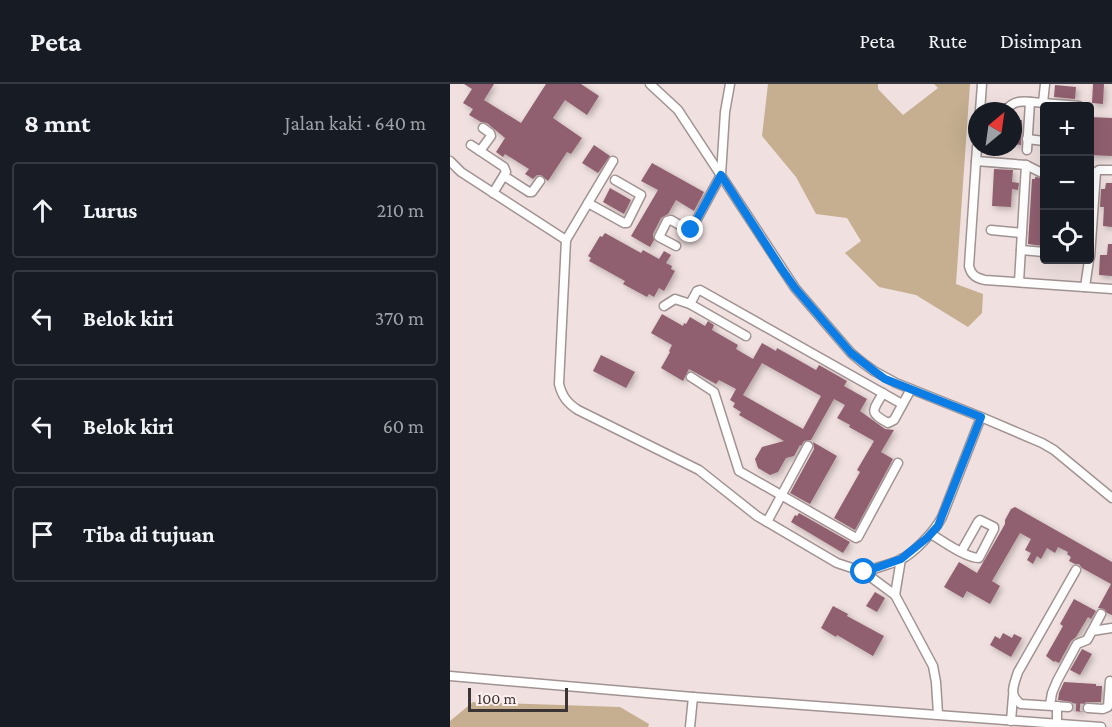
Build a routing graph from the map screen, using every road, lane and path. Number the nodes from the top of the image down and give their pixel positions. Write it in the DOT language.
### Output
graph roads {
  1 [pos="650,84"];
  2 [pos="730,84"];
  3 [pos="982,84"];
  4 [pos="1045,84"];
  5 [pos="981,102"];
  6 [pos="1022,102"];
  7 [pos="1030,102"];
  8 [pos="1043,102"];
  9 [pos="1040,103"];
  10 [pos="483,128"];
  11 [pos="1028,139"];
  12 [pos="1040,140"];
  13 [pos="471,145"];
  14 [pos="1027,150"];
  15 [pos="480,151"];
  16 [pos="976,156"];
  17 [pos="450,161"];
  18 [pos="613,161"];
  19 [pos="976,161"];
  20 [pos="1026,165"];
  21 [pos="1112,171"];
  22 [pos="1040,172"];
  23 [pos="721,175"];
  24 [pos="1094,175"];
  25 [pos="504,176"];
  26 [pos="615,180"];
  27 [pos="540,181"];
  28 [pos="493,193"];
  29 [pos="588,203"];
  30 [pos="991,230"];
  31 [pos="1022,233"];
  32 [pos="566,240"];
  33 [pos="676,246"];
  34 [pos="1021,250"];
  35 [pos="1040,252"];
  36 [pos="1088,264"];
  37 [pos="1019,282"];
  38 [pos="1085,287"];
  39 [pos="1112,289"];
  40 [pos="690,304"];
  41 [pos="664,306"];
  42 [pos="746,336"];
  43 [pos="691,377"];
  44 [pos="911,388"];
  45 [pos="883,393"];
  46 [pos="902,404"];
  47 [pos="981,417"];
  48 [pos="808,446"];
  49 [pos="898,463"];
  50 [pos="781,496"];
  51 [pos="1112,498"];
  52 [pos="767,522"];
  53 [pos="931,534"];
  54 [pos="961,552"];
  55 [pos="901,559"];
  56 [pos="1076,570"];
  57 [pos="864,572"];
  58 [pos="895,595"];
  59 [pos="1101,614"];
  60 [pos="1112,628"];
  61 [pos="1092,631"];
  62 [pos="450,676"];
  63 [pos="1110,681"];
  64 [pos="1013,696"];
  65 [pos="693,697"];
  66 [pos="1053,706"];
  67 [pos="1068,707"];
  68 [pos="1089,708"];
  69 [pos="938,714"];
  70 [pos="1011,721"];
  71 [pos="1057,725"];
  72 [pos="690,727"];
  73 [pos="1101,727"];
  1 -- 23 [label="lane"];
  2 -- 23 [label="lane"];
  3 -- 5 [label="lane"];
  4 -- 8 [label="lane"];
  6 -- 7 [label="lane"];
  7 -- 9 [label="lane"];
  7 -- 11 [label="lane"];
  10 -- 15 [label="lane"];
  11 -- 12 [label="lane"];
  11 -- 14 [label="lane"];
  13 -- 15 [label="lane"];
  15 -- 25 [label="lane"];
  16 -- 19 [label="lane"];
  17 -- 28 [label="lane"];
  18 -- 29 [label="lane"];
  19 -- 20 [label="lane"];
  19 -- 37 [label="lane"];
  20 -- 22 [label="lane"];
  20 -- 31 [label="lane"];
  21 -- 24 [label="lane"];
  23 -- 33 [label="lane"];
  23 -- 44 [label="lane"];
  25 -- 27 [label="lane"];
  25 -- 28 [label="lane"];
  26 -- 29 [label="lane"];
  28 -- 32 [label="lane"];
  29 -- 32 [label="lane"];
  30 -- 31 [label="lane"];
  31 -- 34 [label="lane"];
  32 -- 52 [label="lane"];
  34 -- 35 [label="lane"];
  34 -- 37 [label="lane"];
  36 -- 38 [label="lane"];
  37 -- 38 [label="lane"];
  38 -- 39 [label="lane"];
  40 -- 41 [label="lane"];
  40 -- 42 [label="lane"];
  40 -- 45 [label="lane"];
  43 -- 50 [label="lane"];
  44 -- 46 [label="lane"];
  44 -- 47 [label="lane"];
  45 -- 46 [label="lane"];
  45 -- 46 [label="lane"];
  47 -- 51 [label="lane"];
  47 -- 53 [label="lane"];
  48 -- 50 [label="lane"];
  49 -- 50 [label="lane"];
  50 -- 52 [label="lane"];
  52 -- 57 [label="lane"];
  53 -- 54 [label="lane"];
  53 -- 55 [label="lane"];
  54 -- 54 [label="lane"];
  55 -- 57 [label="lane"];
  55 -- 58 [label="lane"];
  56 -- 64 [label="lane"];
  57 -- 58 [label="lane"];
  58 -- 69 [label="lane"];
  59 -- 61 [label="lane"];
  60 -- 61 [label="lane"];
  61 -- 66 [label="lane"];
  62 -- 65 [label="lane"];
  63 -- 68 [label="lane"];
  64 -- 66 [label="lane"];
  64 -- 70 [label="lane"];
  65 -- 69 [label="lane"];
  65 -- 72 [label="lane"];
  66 -- 67 [label="lane"];
  66 -- 71 [label="lane"];
  69 -- 70 [label="lane"];
  70 -- 71 [label="lane"];
  71 -- 73 [label="lane"];
}
